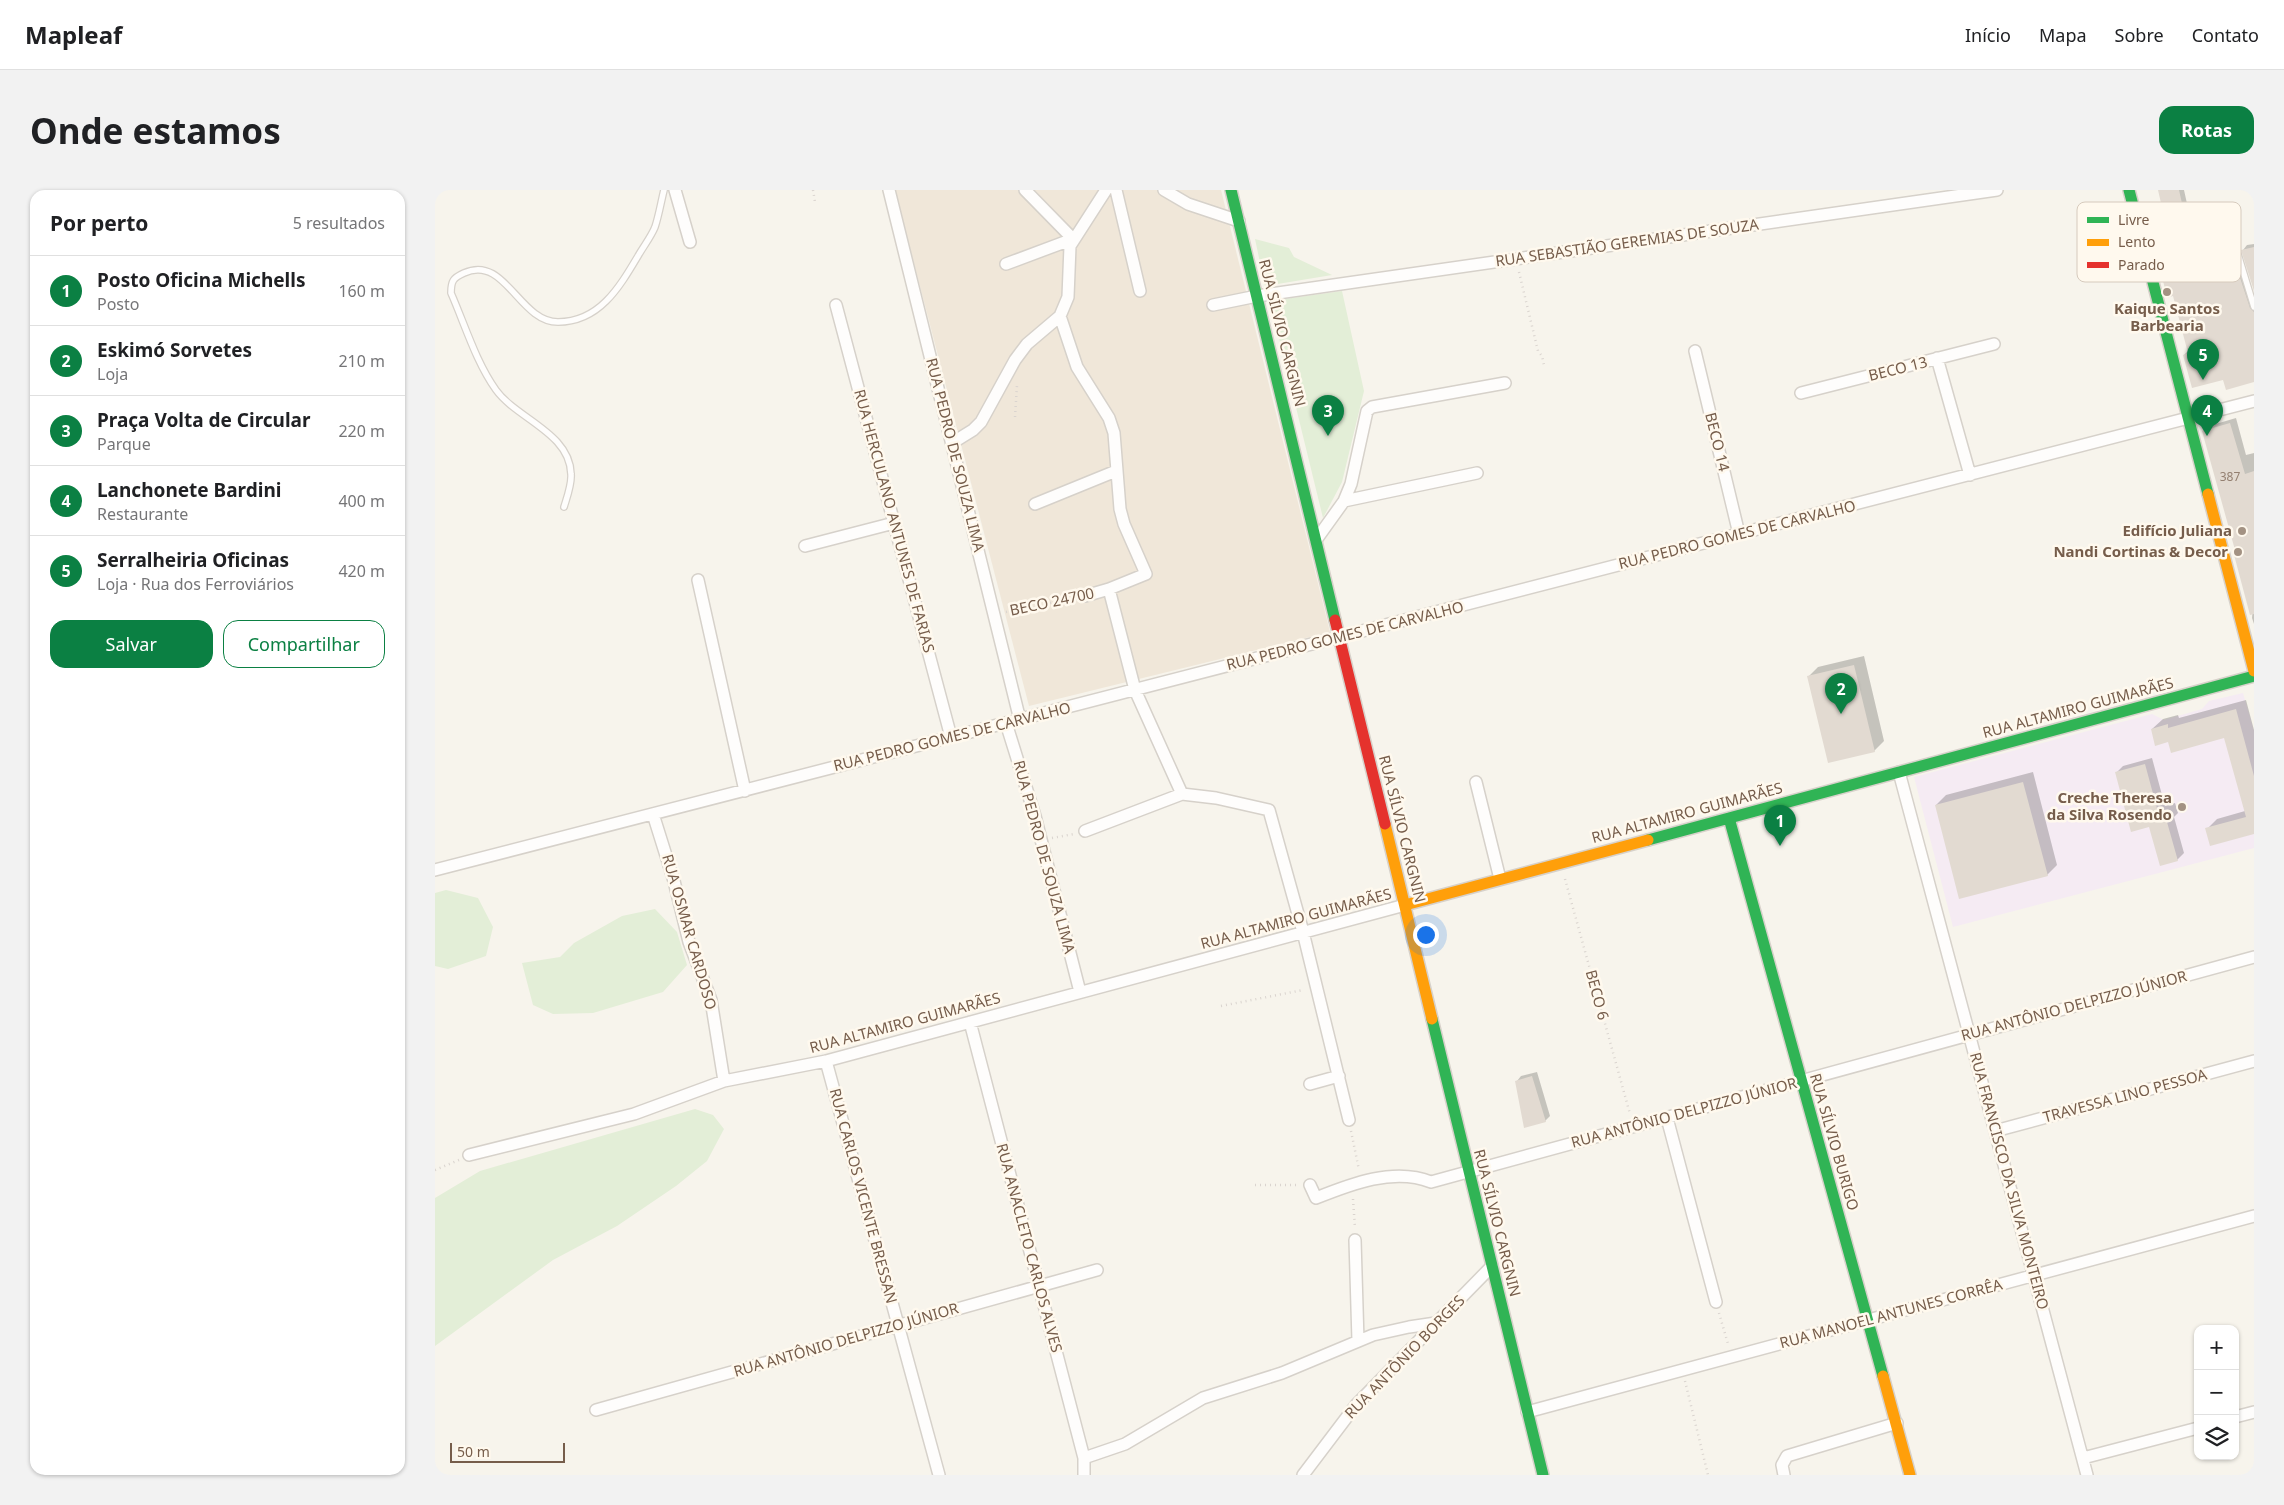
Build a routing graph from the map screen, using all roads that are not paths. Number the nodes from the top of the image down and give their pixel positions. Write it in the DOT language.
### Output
graph roads {
  1 [pos="664,190"];
  2 [pos="675,190"];
  3 [pos="889,190"];
  4 [pos="1025,190"];
  5 [pos="1106,190"];
  6 [pos="1116,190"];
  7 [pos="1165,190"];
  8 [pos="1231,190"];
  9 [pos="1997,190"];
  10 [pos="1239,221"];
  11 [pos="1073,239"];
  12 [pos="690,242"];
  13 [pos="1005,264"];
  14 [pos="2241,264"];
  15 [pos="2153,282"];
  16 [pos="1140,291"];
  17 [pos="1257,296"];
  18 [pos="836,305"];
  19 [pos="1213,305"];
  20 [pos="2254,307"];
  21 [pos="1060,316"];
  22 [pos="1994,344"];
  23 [pos="1695,351"];
  24 [pos="1937,358"];
  25 [pos="1505,382"];
  26 [pos="1801,393"];
  27 [pos="2254,401"];
  28 [pos="2188,418"];
  29 [pos="951,443"];
  30 [pos="1116,471"];
  31 [pos="1477,473"];
  32 [pos="1970,475"];
  33 [pos="1344,501"];
  34 [pos="1035,504"];
  35 [pos="564,507"];
  36 [pos="894,523"];
  37 [pos="1739,534"];
  38 [pos="1316,540"];
  39 [pos="805,546"];
  40 [pos="697,580"];
  41 [pos="1109,589"];
  42 [pos="1085,596"];
  43 [pos="1340,637"];
  44 [pos="2254,671"];
  45 [pos="2254,676"];
  46 [pos="1135,690"];
  47 [pos="1020,720"];
  48 [pos="1006,723"];
  49 [pos="951,737"];
  50 [pos="1899,772"];
  51 [pos="1476,782"];
  52 [pos="745,791"];
  53 [pos="1182,794"];
  54 [pos="653,814"];
  55 [pos="1729,818"];
  56 [pos="1085,831"];
  57 [pos="435,870"];
  58 [pos="1500,879"];
  59 [pos="1405,905"];
  60 [pos="1303,932"];
  61 [pos="2254,957"];
  62 [pos="1081,992"];
  63 [pos="970,1022"];
  64 [pos="1969,1035"];
  65 [pos="826,1061"];
  66 [pos="2254,1061"];
  67 [pos="1339,1076"];
  68 [pos="724,1081"];
  69 [pos="1801,1081"];
  70 [pos="1311,1084"];
  71 [pos="1667,1118"];
  72 [pos="1349,1120"];
  73 [pos="1995,1131"];
  74 [pos="469,1155"];
  75 [pos="1469,1172"];
  76 [pos="1310,1185"];
  77 [pos="2254,1216"];
  78 [pos="1355,1240"];
  79 [pos="1492,1266"];
  80 [pos="1097,1270"];
  81 [pos="2034,1276"];
  82 [pos="1039,1286"];
  83 [pos="1716,1302"];
  84 [pos="1868,1320"];
  85 [pos="1436,1324"];
  86 [pos="898,1325"];
  87 [pos="1358,1341"];
  88 [pos="595,1410"];
  89 [pos="1527,1412"];
  90 [pos="2254,1412"];
  91 [pos="2239,1416"];
  92 [pos="1897,1423"];
  93 [pos="2194,1429"];
  94 [pos="1084,1458"];
  95 [pos="2083,1458"];
  96 [pos="939,1475"];
  97 [pos="1083,1475"];
  98 [pos="1303,1475"];
  99 [pos="1543,1475"];
  100 [pos="1784,1475"];
  101 [pos="1910,1475"];
  102 [pos="2087,1475"];
  1 -- 35 [label="lane"];
  2 -- 12 [label="street"];
  3 -- 29 [label="street, RUA PEDRO DE SOUZA LIMA"];
  4 -- 11 [label="street"];
  5 -- 11 [label="street"];
  6 -- 16 [label="street"];
  7 -- 10 [label="street"];
  8 -- 10 [label="street, RUA SÍLVIO CARGNIN"];
  9 -- 17 [label="street, RUA SEBASTIÃO GEREMIAS DE SOUZA"];
  10 -- 17 [label="street, RUA SÍLVIO CARGNIN"];
  11 -- 13 [label="street"];
  11 -- 21 [label="street"];
  14 -- 20 [label="lane"];
  15 -- 28 [label="street"];
  17 -- 19 [label="street, RUA SEBASTIÃO GEREMIAS DE SOUZA"];
  17 -- 38 [label="street, RUA SÍLVIO CARGNIN"];
  18 -- 36 [label="street, RUA HERCULANO ANTUNES DE FARIAS"];
  21 -- 29 [label="street"];
  21 -- 30 [label="street"];
  22 -- 24 [label="street, BECO 13"];
  23 -- 37 [label="street, BECO 14"];
  24 -- 26 [label="street, BECO 13"];
  24 -- 32 [label="street"];
  25 -- 33 [label="street"];
  27 -- 28 [label="street, RUA PEDRO GOMES DE CARVALHO"];
  28 -- 32 [label="street, RUA PEDRO GOMES DE CARVALHO"];
  28 -- 44 [label="street"];
  29 -- 47 [label="street, RUA PEDRO DE SOUZA LIMA"];
  30 -- 34 [label="street"];
  30 -- 41 [label="street, BECO 24700"];
  31 -- 33 [label="street"];
  32 -- 37 [label="street, RUA PEDRO GOMES DE CARVALHO"];
  33 -- 38 [label="street"];
  36 -- 39 [label="street"];
  36 -- 49 [label="street, RUA HERCULANO ANTUNES DE FARIAS"];
  37 -- 43 [label="street, RUA PEDRO GOMES DE CARVALHO"];
  38 -- 43 [label="street, RUA SÍLVIO CARGNIN"];
  40 -- 52 [label="street"];
  41 -- 42 [label="street, BECO 24700"];
  41 -- 46 [label="street"];
  43 -- 46 [label="street, RUA PEDRO GOMES DE CARVALHO"];
  43 -- 59 [label="street, RUA SÍLVIO CARGNIN"];
  45 -- 50 [label="street, RUA ALTAMIRO GUIMARÃES"];
  46 -- 47 [label="street, RUA PEDRO GOMES DE CARVALHO"];
  46 -- 53 [label="street"];
  47 -- 48 [label="street, RUA PEDRO GOMES DE CARVALHO"];
  48 -- 49 [label="street, RUA PEDRO GOMES DE CARVALHO"];
  48 -- 62 [label="street, RUA PEDRO DE SOUZA LIMA"];
  49 -- 52 [label="street, RUA PEDRO GOMES DE CARVALHO"];
  50 -- 55 [label="street, RUA ALTAMIRO GUIMARÃES"];
  50 -- 64 [label="street, RUA FRANCISCO DA SILVA MONTEIRO"];
  51 -- 58 [label="street"];
  52 -- 54 [label="street, RUA PEDRO GOMES DE CARVALHO"];
  53 -- 56 [label="street"];
  53 -- 60 [label="street"];
  54 -- 57 [label="street, RUA PEDRO GOMES DE CARVALHO"];
  54 -- 68 [label="street, RUA OSMAR CARDOSO"];
  55 -- 58 [label="street, RUA ALTAMIRO GUIMARÃES"];
  55 -- 69 [label="street, RUA SÍLVIO BURIGO"];
  58 -- 59 [label="street, RUA ALTAMIRO GUIMARÃES"];
  59 -- 60 [label="street, RUA ALTAMIRO GUIMARÃES"];
  59 -- 75 [label="street, RUA SÍLVIO CARGNIN"];
  60 -- 62 [label="street, RUA ALTAMIRO GUIMARÃES"];
  60 -- 67 [label="street"];
  61 -- 64 [label="street, RUA ANTÔNIO DELPIZZO JÚNIOR"];
  62 -- 63 [label="street, RUA ALTAMIRO GUIMARÃES"];
  63 -- 65 [label="street, RUA ALTAMIRO GUIMARÃES"];
  63 -- 82 [label="street, RUA ANACLETO CARLOS ALVES"];
  64 -- 69 [label="street, RUA ANTÔNIO DELPIZZO JÚNIOR"];
  64 -- 73 [label="street, RUA FRANCISCO DA SILVA MONTEIRO"];
  65 -- 68 [label="street, RUA ALTAMIRO GUIMARÃES"];
  65 -- 86 [label="street, RUA CARLOS VICENTE BRESSAN"];
  66 -- 73 [label="street, TRAVESSA LINO PESSOA"];
  67 -- 70 [label="street"];
  67 -- 72 [label="street"];
  68 -- 74 [label="street, RUA ALTAMIRO GUIMARÃES"];
  69 -- 71 [label="street, RUA ANTÔNIO DELPIZZO JÚNIOR"];
  69 -- 84 [label="street, RUA SÍLVIO BURIGO"];
  71 -- 75 [label="street, RUA ANTÔNIO DELPIZZO JÚNIOR"];
  71 -- 83 [label="street"];
  73 -- 81 [label="street, RUA FRANCISCO DA SILVA MONTEIRO"];
  75 -- 76 [label="street, RUA ANTÔNIO DELPIZZO JÚNIOR"];
  75 -- 79 [label="street, RUA SÍLVIO CARGNIN"];
  77 -- 81 [label="street, RUA MANOEL ANTUNES CORRÊA"];
  78 -- 87 [label="street"];
  79 -- 85 [label="street, RUA ANTÔNIO BORGES"];
  79 -- 89 [label="street, RUA SÍLVIO CARGNIN"];
  80 -- 82 [label="street, RUA ANTÔNIO DELPIZZO JÚNIOR"];
  81 -- 84 [label="street, RUA MANOEL ANTUNES CORRÊA"];
  81 -- 95 [label="street, RUA FRANCISCO DA SILVA MONTEIRO"];
  82 -- 86 [label="street, RUA ANTÔNIO DELPIZZO JÚNIOR"];
  82 -- 94 [label="street, RUA ANACLETO CARLOS ALVES"];
  84 -- 89 [label="street, RUA MANOEL ANTUNES CORRÊA"];
  84 -- 92 [label="street, RUA SÍLVIO BURIGO"];
  85 -- 87 [label="street"];
  85 -- 98 [label="street, RUA ANTÔNIO BORGES"];
  86 -- 88 [label="street, RUA ANTÔNIO DELPIZZO JÚNIOR"];
  86 -- 96 [label="street, RUA CARLOS VICENTE BRESSAN"];
  87 -- 94 [label="street"];
  89 -- 99 [label="street, RUA SÍLVIO CARGNIN"];
  90 -- 91 [label="street"];
  92 -- 100 [label="street"];
  92 -- 101 [label="street, RUA SÍLVIO BURIGO"];
  93 -- 95 [label="street"];
  94 -- 97 [label="street, RUA ANACLETO CARLOS ALVES"];
  95 -- 102 [label="street, RUA FRANCISCO DA SILVA MONTEIRO"];
}
